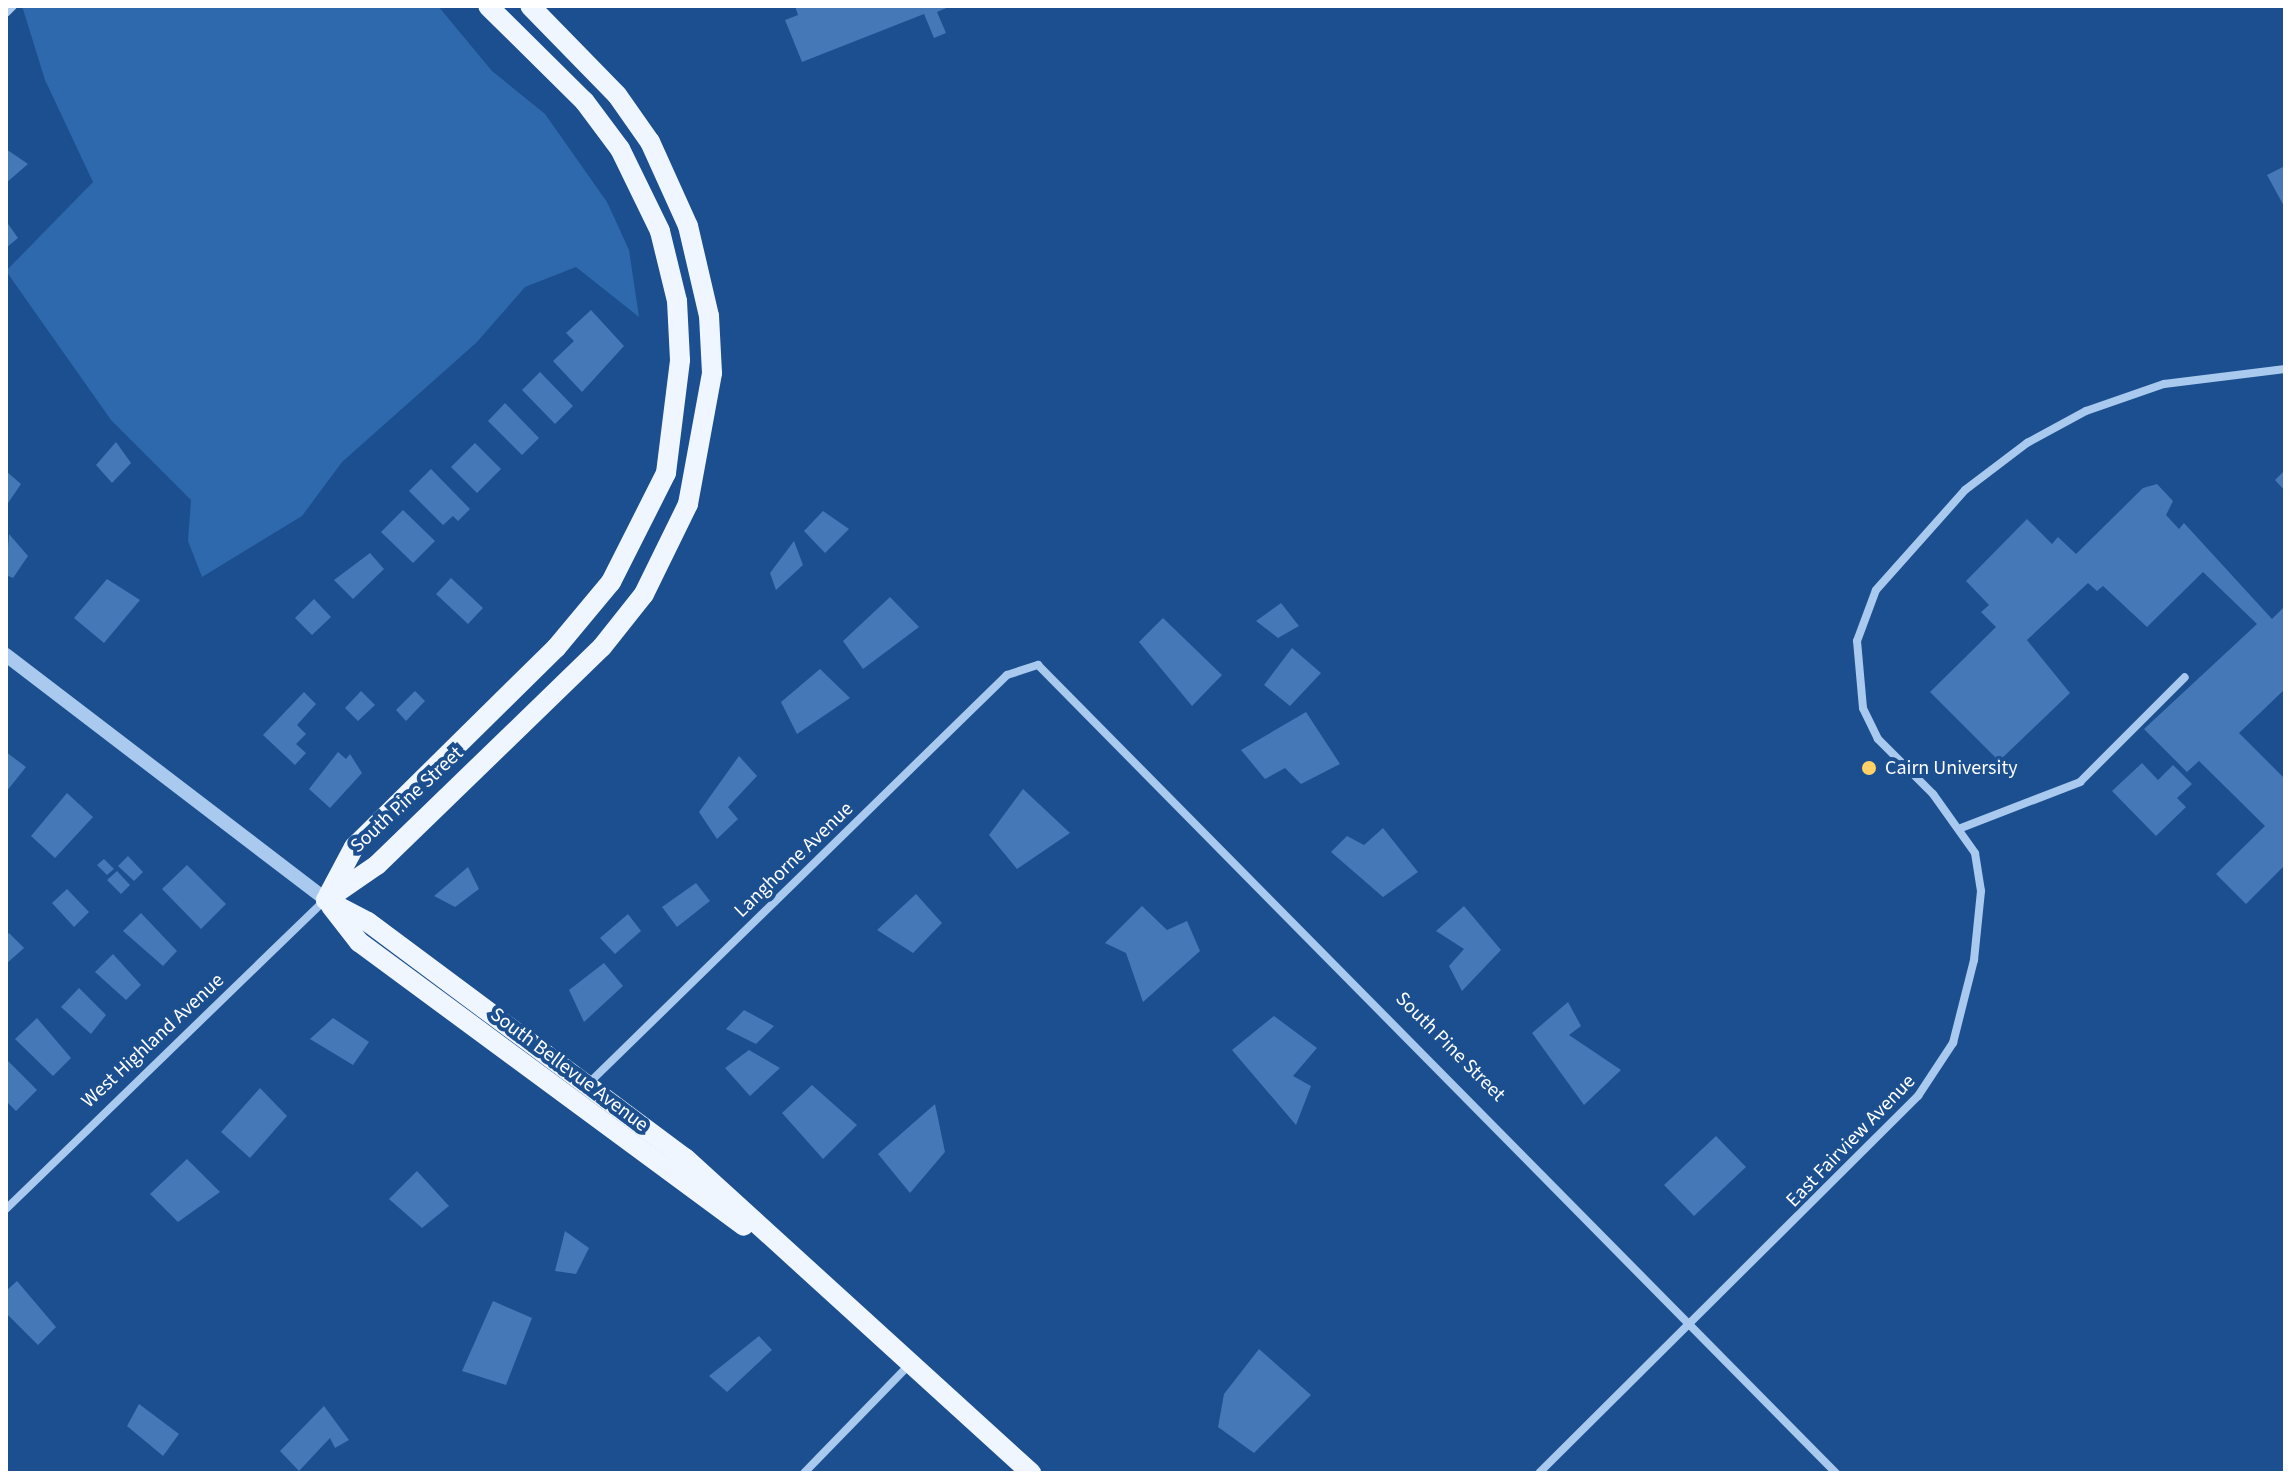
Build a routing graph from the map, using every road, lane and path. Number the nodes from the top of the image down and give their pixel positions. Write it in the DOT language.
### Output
graph roads {
  1 [pos="13,6"];
  2 [pos="488,6"];
  3 [pos="530,6"];
  4 [pos="6,13"];
  5 [pos="2285,369"];
  6 [pos="6,655"];
  7 [pos="1026,664"];
  8 [pos="2185,677"];
  9 [pos="1961,828"];
  10 [pos="326,900"];
  11 [pos="588,1084"];
  12 [pos="6,1209"];
  13 [pos="797,1263"];
  14 [pos="1690,1324"];
  15 [pos="909,1365"];
  16 [pos="804,1473"];
  17 [pos="1031,1473"];
  18 [pos="1539,1473"];
  19 [pos="1836,1473"];
  1 -- 4 [label="street"];
  2 -- 10 [label="main road, South Pine Street"];
  3 -- 10 [label="main road, South Pine Street"];
  5 -- 9 [label="street, East Fairview Avenue"];
  6 -- 10 [label="street, South Bellevue Avenue"];
  7 -- 11 [label="street, Langhorne Avenue"];
  7 -- 14 [label="street, South Pine Street"];
  8 -- 9 [label="street"];
  9 -- 14 [label="street, East Fairview Avenue"];
  10 -- 11 [label="main road, South Bellevue Avenue"];
  10 -- 12 [label="street, West Highland Avenue"];
  10 -- 13 [label="main road, South Bellevue Avenue"];
  11 -- 13 [label="main road, South Bellevue Avenue"];
  13 -- 15 [label="main road, South Bellevue Avenue"];
  14 -- 18 [label="street, East Fairview Avenue"];
  14 -- 19 [label="street, South Pine Street"];
  15 -- 16 [label="street"];
  15 -- 17 [label="main road, South Bellevue Avenue"];
}
